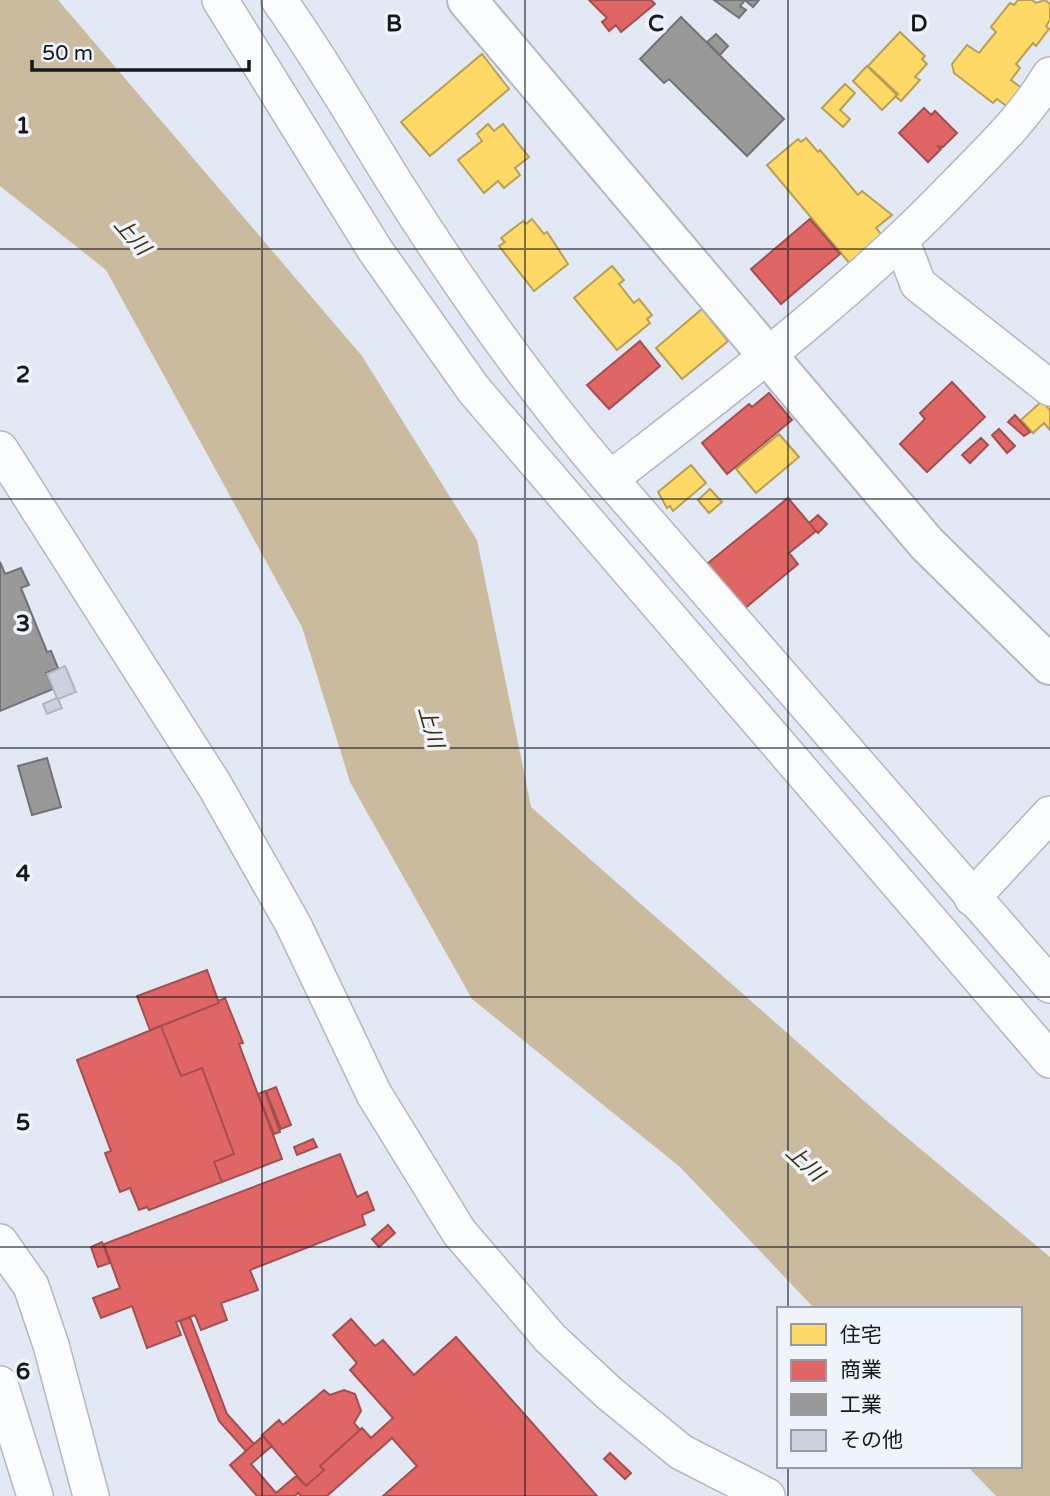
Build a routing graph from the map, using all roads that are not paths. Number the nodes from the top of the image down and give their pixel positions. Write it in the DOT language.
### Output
graph roads {
  1 [pos="220,0"];
  2 [pos="279,0"];
  3 [pos="467,0"];
  4 [pos="1050,75"];
  5 [pos="902,242"];
  6 [pos="766,358"];
  7 [pos="1050,388"];
  8 [pos="0,449"];
  9 [pos="610,479"];
  10 [pos="1050,665"];
  11 [pos="1050,814"];
  12 [pos="972,898"];
  13 [pos="1050,985"];
  14 [pos="1050,1060"];
  15 [pos="3,1258"];
  16 [pos="0,1384"];
  17 [pos="35,1496"];
  18 [pos="91,1496"];
  19 [pos="767,1496"];
  1 -- 14 [label="street"];
  2 -- 9 [label="street"];
  3 -- 6 [label="street"];
  4 -- 5 [label="street"];
  5 -- 6 [label="street"];
  5 -- 7 [label="street"];
  6 -- 9 [label="street"];
  6 -- 10 [label="street"];
  8 -- 19 [label="street"];
  9 -- 12 [label="street"];
  11 -- 12 [label="street"];
  12 -- 13 [label="street"];
  15 -- 18 [label="street"];
  16 -- 17 [label="street"];
}
